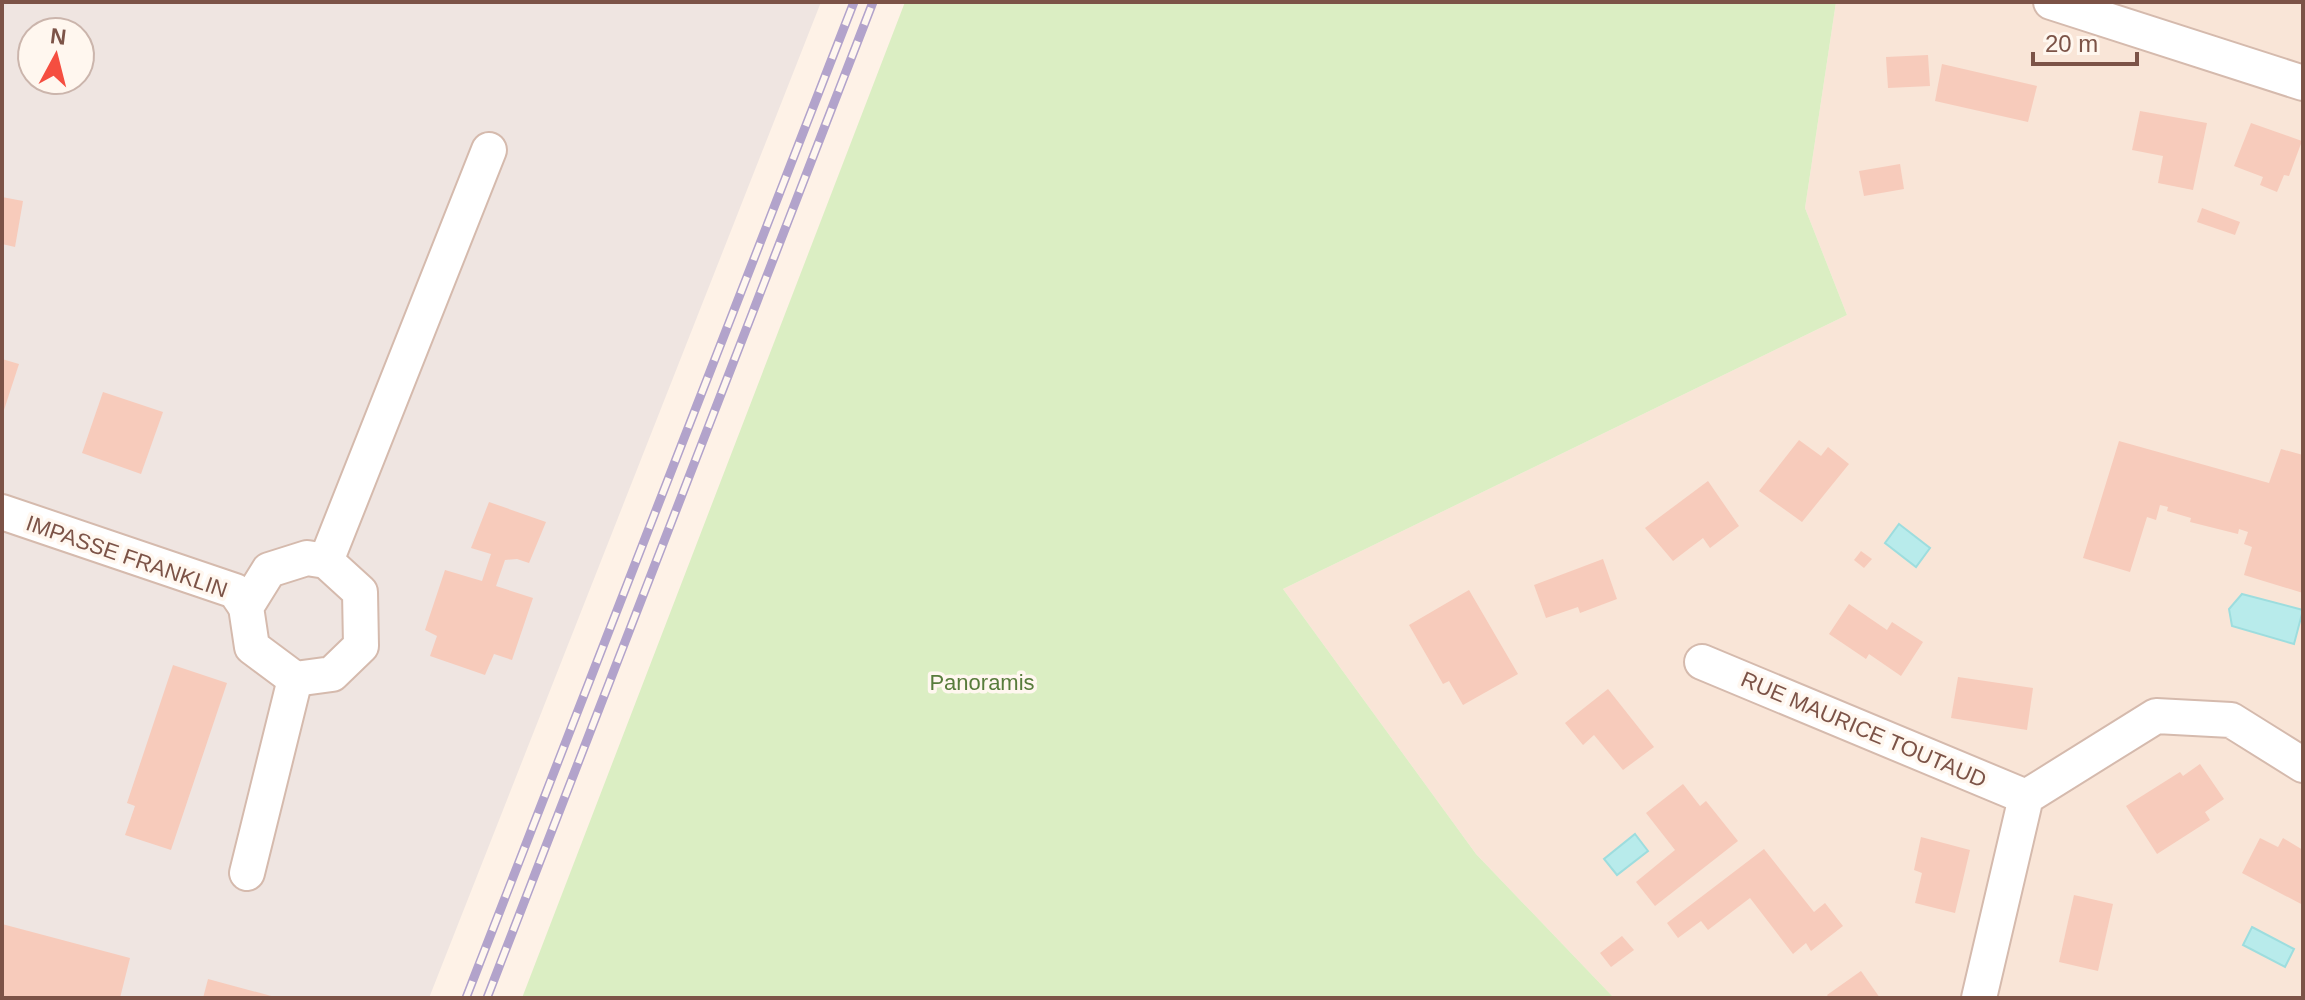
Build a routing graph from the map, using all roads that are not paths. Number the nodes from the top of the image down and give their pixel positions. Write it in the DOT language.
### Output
graph roads {
  1 [pos="2051,2"];
  2 [pos="2303,83"];
  3 [pos="489,150"];
  4 [pos="2,512"];
  5 [pos="326,561"];
  6 [pos="246,607"];
  7 [pos="1702,662"];
  8 [pos="295,679"];
  9 [pos="2303,765"];
  10 [pos="2026,797"];
  11 [pos="247,873"];
  12 [pos="1979,998"];
  1 -- 2 [label="street"];
  3 -- 5 [label="street"];
  4 -- 6 [label="street, IMPASSE FRANKLIN"];
  5 -- 6 [label="street"];
  5 -- 8 [label="street"];
  6 -- 8 [label="street"];
  7 -- 10 [label="street, RUE MAURICE TOUTAUD"];
  8 -- 11 [label="street"];
  9 -- 10 [label="street"];
  10 -- 12 [label="street"];
}
